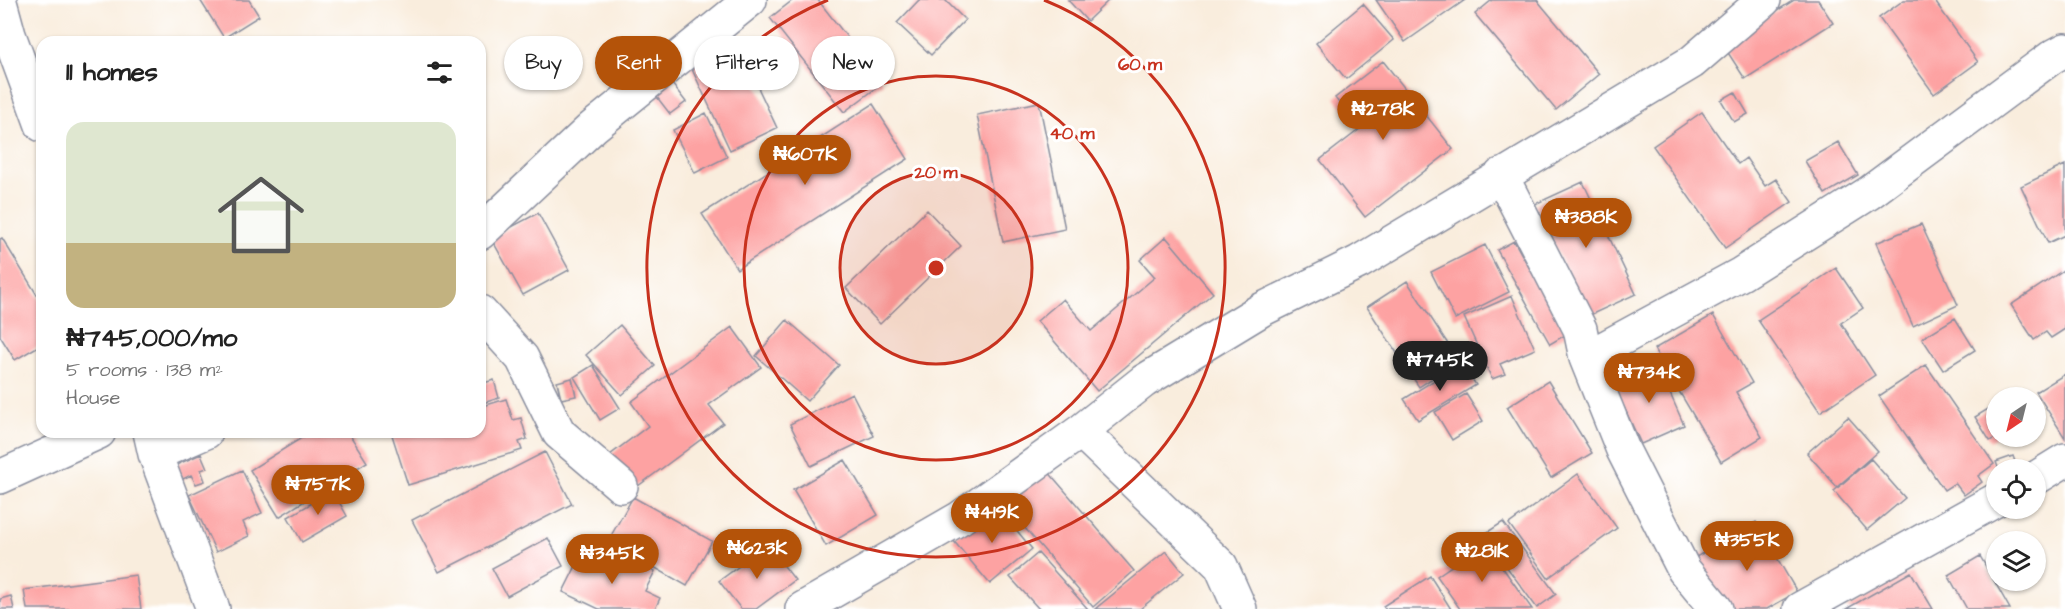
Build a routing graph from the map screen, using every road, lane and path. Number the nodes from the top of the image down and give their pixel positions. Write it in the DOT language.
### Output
graph roads {
  1 [pos="750,0"];
  2 [pos="1764,0"];
  3 [pos="0,2"];
  4 [pos="5,38"];
  5 [pos="2065,50"];
  6 [pos="36,111"];
  7 [pos="1501,176"];
  8 [pos="486,227"];
  9 [pos="486,319"];
  10 [pos="1586,358"];
  11 [pos="1081,431"];
  12 [pos="86,438"];
  13 [pos="177,438"];
  14 [pos="153,443"];
  15 [pos="2065,460"];
  16 [pos="2046,472"];
  17 [pos="0,477"];
  18 [pos="621,486"];
  19 [pos="1986,506"];
  20 [pos="213,609"];
  21 [pos="802,609"];
  22 [pos="1240,609"];
  23 [pos="1716,609"];
  24 [pos="1800,609"];
  1 -- 8 [label="street"];
  2 -- 7 [label="street"];
  3 -- 4 [label="street"];
  4 -- 6 [label="street"];
  5 -- 10 [label="street"];
  7 -- 10 [label="street"];
  7 -- 11 [label="street"];
  9 -- 18 [label="street"];
  10 -- 23 [label="street"];
  11 -- 21 [label="street"];
  11 -- 22 [label="street"];
  12 -- 17 [label="street"];
  13 -- 14 [label="street"];
  14 -- 20 [label="street"];
  15 -- 16 [label="street"];
  19 -- 24 [label="street"];
}
